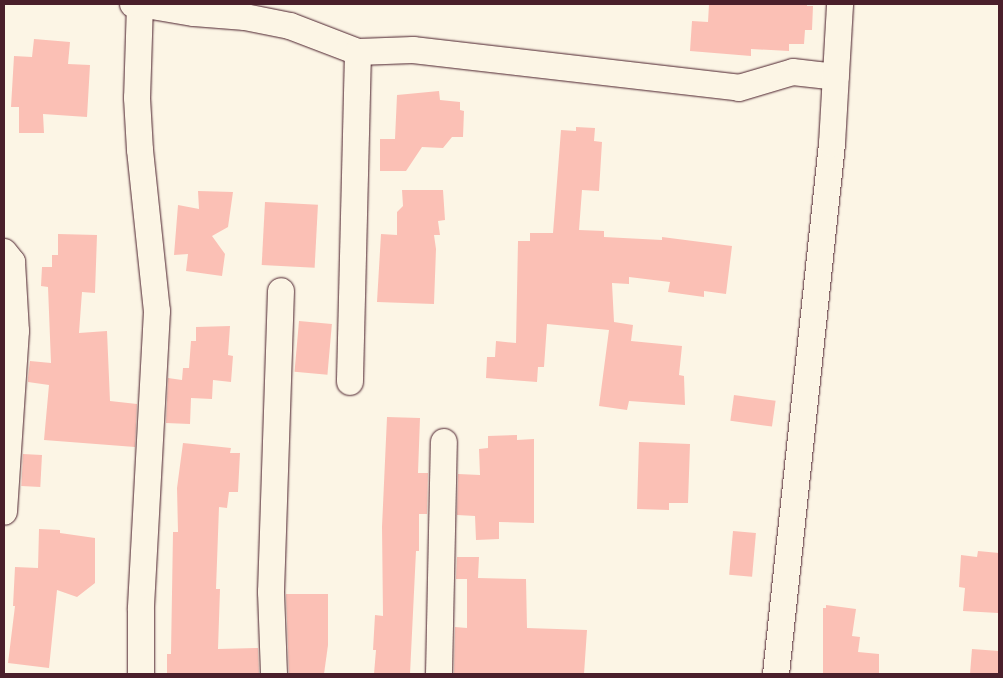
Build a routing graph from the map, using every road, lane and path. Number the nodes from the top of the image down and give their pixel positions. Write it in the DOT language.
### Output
graph roads {
  1 [pos="133,4"];
  2 [pos="140,4"];
  3 [pos="840,4"];
  4 [pos="358,52"];
  5 [pos="836,77"];
  6 [pos="4,252"];
  7 [pos="281,291"];
  8 [pos="350,382"];
  9 [pos="444,442"];
  10 [pos="4,512"];
  11 [pos="141,674"];
  12 [pos="274,674"];
  13 [pos="439,674"];
  14 [pos="776,674"];
  1 -- 2 [label="street"];
  2 -- 4 [label="street"];
  2 -- 11 [label="street"];
  3 -- 5 [label="street"];
  4 -- 5 [label="street"];
  4 -- 8 [label="street"];
  5 -- 14 [label="street"];
  6 -- 10 [label="street"];
  7 -- 12 [label="street"];
  9 -- 13 [label="street"];
}
